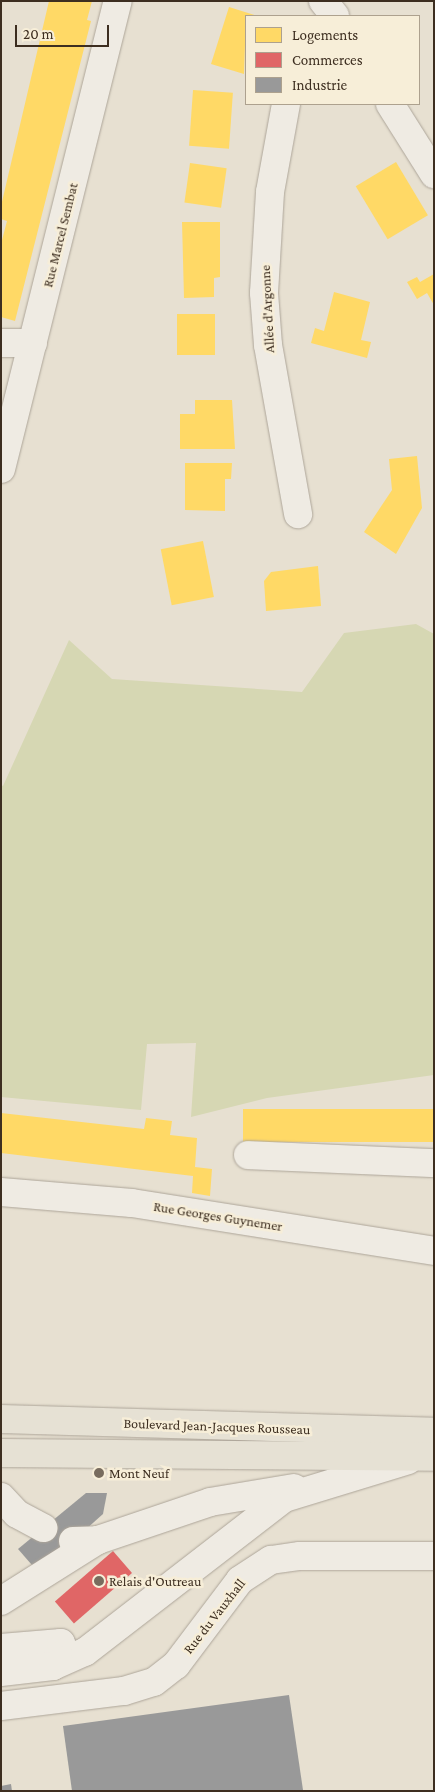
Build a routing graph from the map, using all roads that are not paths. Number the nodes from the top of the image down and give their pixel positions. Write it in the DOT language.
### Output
graph roads {
  1 [pos="118,1"];
  2 [pos="323,1"];
  3 [pos="334,15"];
  4 [pos="286,105"];
  5 [pos="391,105"];
  6 [pos="434,174"];
  7 [pos="1,343"];
  8 [pos="33,343"];
  9 [pos="1,469"];
  10 [pos="298,514"];
  11 [pos="248,1155"];
  12 [pos="434,1162"];
  13 [pos="1,1192"];
  14 [pos="434,1251"];
  15 [pos="1,1419"];
  16 [pos="434,1432"];
  17 [pos="1,1453"];
  18 [pos="424,1457"];
  19 [pos="312,1487"];
  20 [pos="1,1497"];
  21 [pos="43,1528"];
  22 [pos="434,1556"];
  23 [pos="1,1602"];
  24 [pos="1,1648"];
  25 [pos="53,1666"];
  26 [pos="1,1672"];
  27 [pos="1,1706"];
  1 -- 8 [label="street, Rue Marcel Sembat"];
  2 -- 3 [label="street"];
  4 -- 10 [label="street, Allée d'Argonne"];
  5 -- 6 [label="street"];
  7 -- 8 [label="street"];
  8 -- 9 [label="street, Rue Marcel Sembat"];
  11 -- 12 [label="street"];
  13 -- 14 [label="street, Rue Georges Guynemer"];
  15 -- 16 [label="main road, Boulevard Jean-Jacques Rousseau"];
  17 -- 18 [label="main road, Boulevard Jean-Jacques Rousseau"];
  18 -- 19 [label="street"];
  19 -- 23 [label="street"];
  19 -- 25 [label="street"];
  20 -- 21 [label="street"];
  22 -- 27 [label="street, Rue du Vauxhall"];
  24 -- 25 [label="street"];
  25 -- 26 [label="street"];
}
